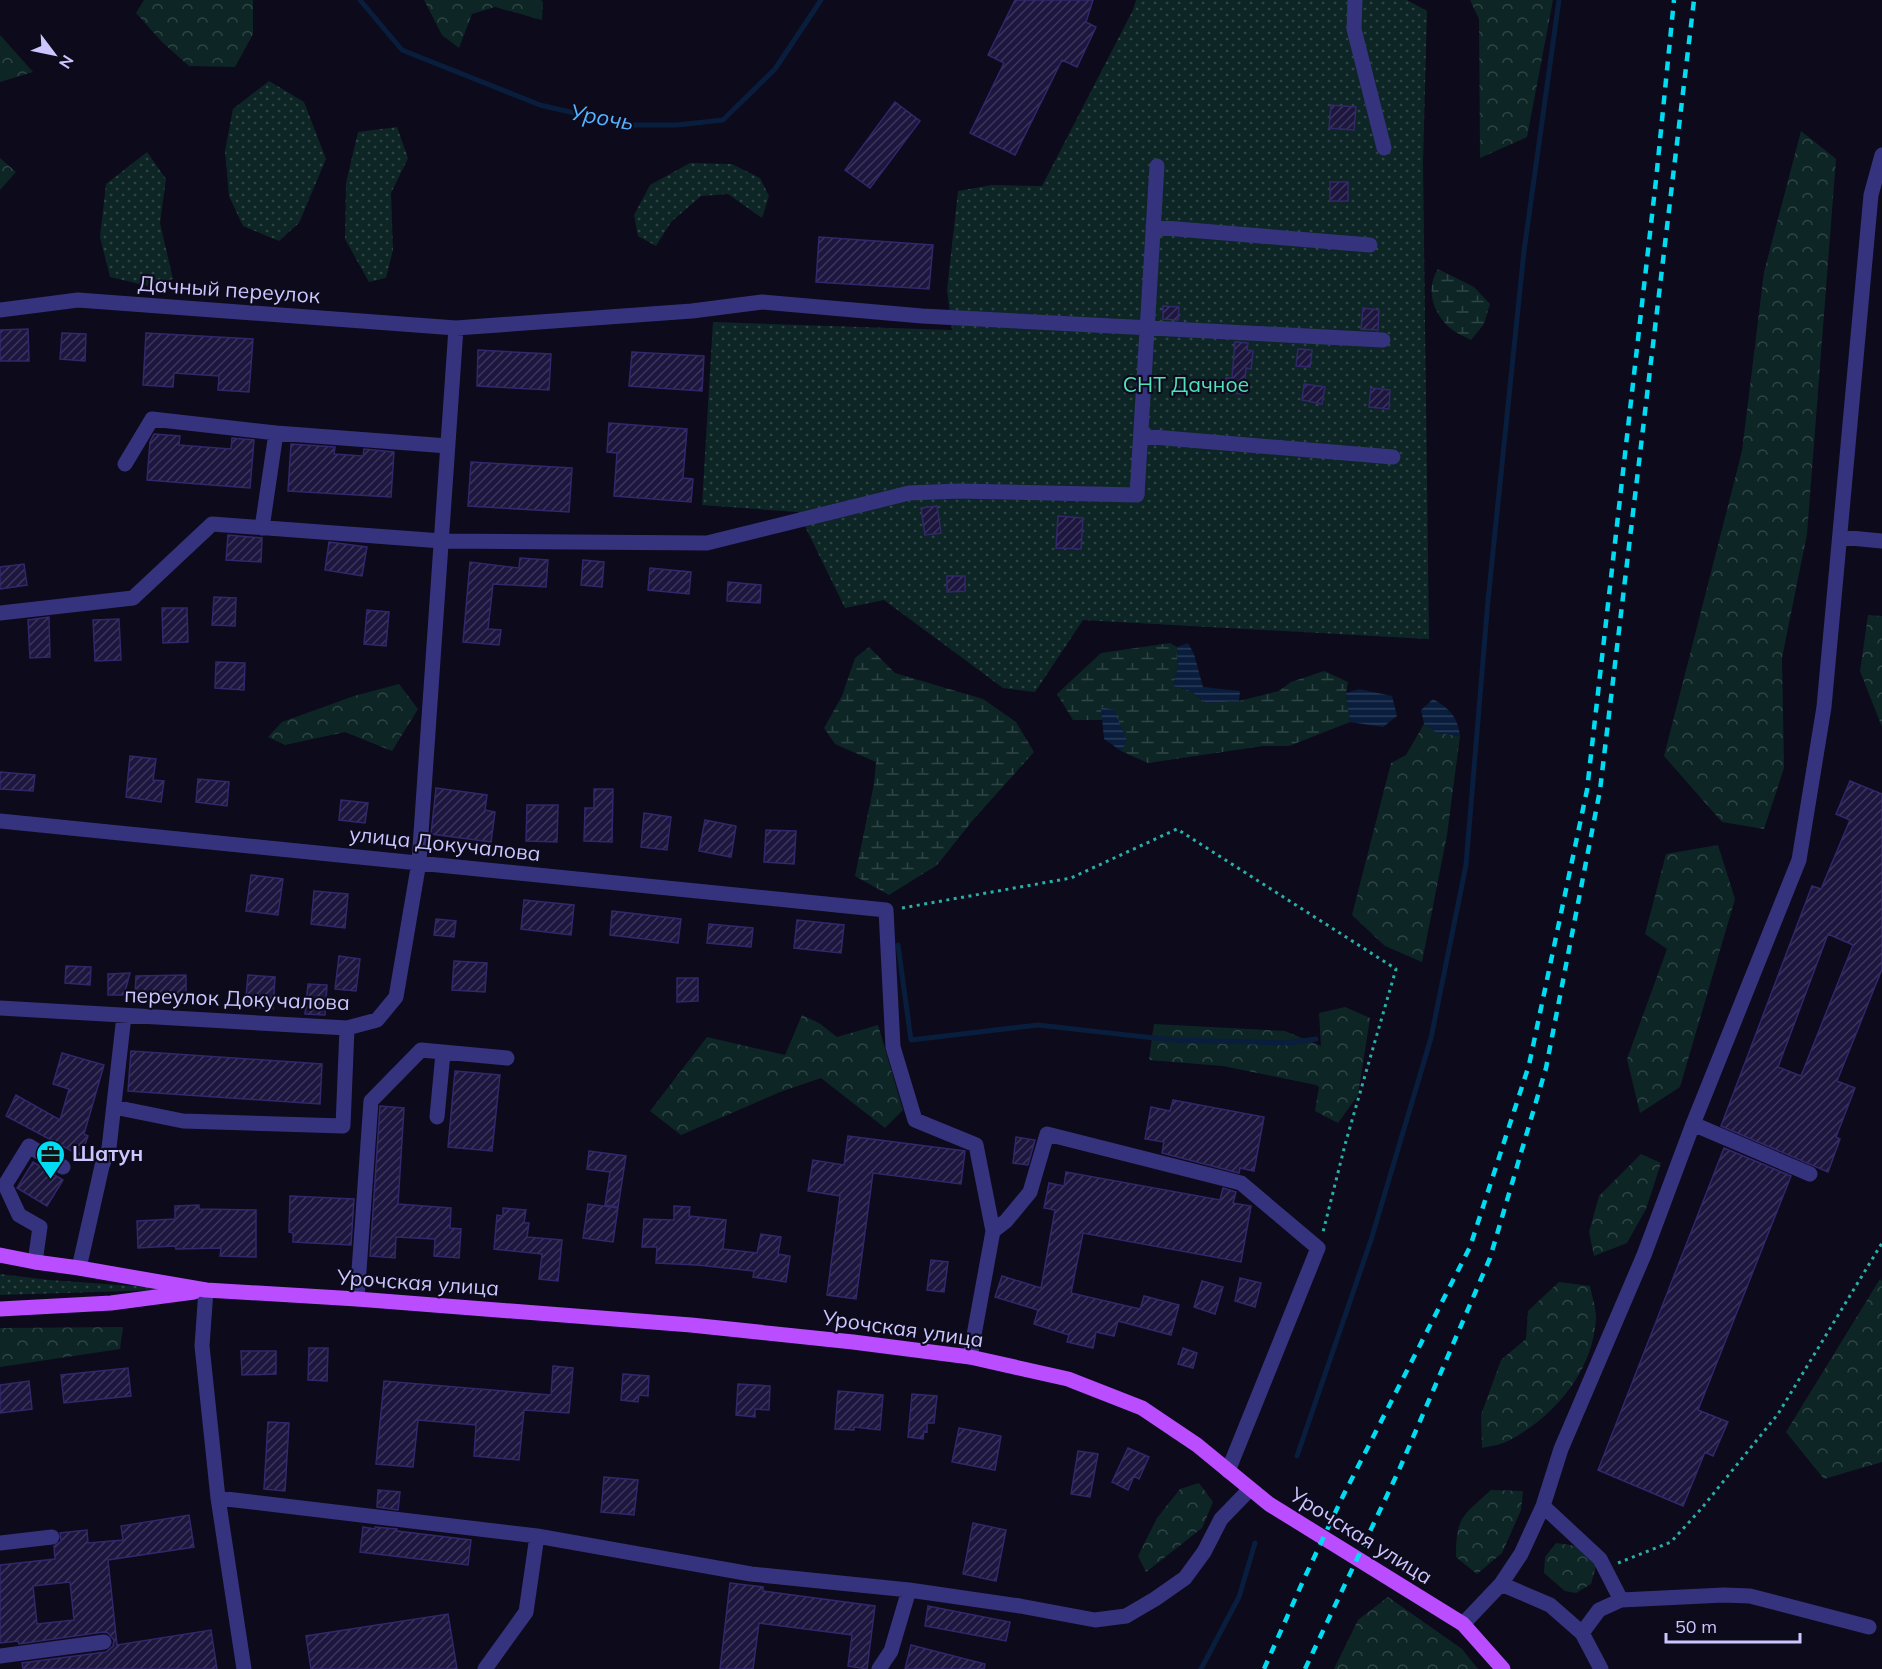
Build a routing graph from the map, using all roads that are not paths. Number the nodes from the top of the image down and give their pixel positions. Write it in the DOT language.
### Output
graph roads {
  1 [pos="1355,0"];
  2 [pos="1384,148"];
  3 [pos="1882,155"];
  4 [pos="1156,166"];
  5 [pos="1153,227"];
  6 [pos="1370,245"];
  7 [pos="0,310"];
  8 [pos="1147,327"];
  9 [pos="456,328"];
  10 [pos="1383,340"];
  11 [pos="276,433"];
  12 [pos="1141,436"];
  13 [pos="448,446"];
  14 [pos="1393,457"];
  15 [pos="125,464"];
  16 [pos="262,528"];
  17 [pos="1840,537"];
  18 [pos="442,541"];
  19 [pos="1882,541"];
  20 [pos="0,613"];
  21 [pos="0,821"];
  22 [pos="419,862"];
  23 [pos="0,1008"];
  24 [pos="124,1016"];
  25 [pos="348,1028"];
  26 [pos="443,1053"];
  27 [pos="507,1058"];
  28 [pos="114,1107"];
  29 [pos="437,1118"];
  30 [pos="1693,1124"];
  31 [pos="63,1167"];
  32 [pos="1810,1174"];
  33 [pos="993,1231"];
  34 [pos="0,1255"];
  35 [pos="35,1262"];
  36 [pos="79,1268"];
  37 [pos="206,1290"];
  38 [pos="357,1299"];
  39 [pos="0,1309"];
  40 [pos="970,1357"];
  41 [pos="1228,1471"];
  42 [pos="1250,1489"];
  43 [pos="218,1498"];
  44 [pos="1543,1506"];
  45 [pos="537,1536"];
  46 [pos="52,1537"];
  47 [pos="0,1543"];
  48 [pos="1501,1584"];
  49 [pos="909,1590"];
  50 [pos="1621,1600"];
  51 [pos="1463,1624"];
  52 [pos="1869,1627"];
  53 [pos="1581,1633"];
  54 [pos="104,1642"];
  55 [pos="0,1656"];
  56 [pos="244,1669"];
  57 [pos="485,1669"];
  58 [pos="879,1669"];
  59 [pos="1503,1669"];
  60 [pos="1601,1669"];
  1 -- 2 [label="street"];
  3 -- 17 [label="street"];
  4 -- 5 [label="street"];
  5 -- 6 [label="street"];
  5 -- 8 [label="street"];
  7 -- 9 [label="street, Дачный переулок"];
  8 -- 9 [label="street, Дачный переулок"];
  8 -- 10 [label="street, Дачный переулок"];
  8 -- 12 [label="street"];
  9 -- 13 [label="street, переулок Докучалова"];
  11 -- 13 [label="street"];
  11 -- 15 [label="street"];
  11 -- 16 [label="street"];
  12 -- 14 [label="street"];
  12 -- 18 [label="street"];
  13 -- 18 [label="street, переулок Докучалова"];
  16 -- 18 [label="street"];
  16 -- 20 [label="street"];
  17 -- 19 [label="street"];
  17 -- 30 [label="street"];
  18 -- 22 [label="street, переулок Докучалова"];
  21 -- 22 [label="street, улица Докучалова"];
  22 -- 25 [label="street, переулок Докучалова"];
  22 -- 33 [label="street, улица Докучалова"];
  23 -- 24 [label="street, переулок Докучалова"];
  24 -- 25 [label="street, переулок Докучалова"];
  24 -- 28 [label="street"];
  25 -- 28 [label="street"];
  26 -- 27 [label="street"];
  26 -- 29 [label="street"];
  26 -- 38 [label="street"];
  28 -- 36 [label="street"];
  30 -- 32 [label="street"];
  30 -- 44 [label="street"];
  31 -- 35 [label="street"];
  33 -- 40 [label="street"];
  33 -- 41 [label="street"];
  34 -- 35 [label="main road, Урочская улица"];
  35 -- 36 [label="main road, Урочская улица"];
  36 -- 37 [label="main road, Урочская улица"];
  37 -- 38 [label="main road, Урочская улица"];
  37 -- 39 [label="main road, Урочская улица"];
  37 -- 43 [label="street"];
  38 -- 40 [label="main road, Урочская улица"];
  40 -- 41 [label="main road, Урочская улица"];
  41 -- 42 [label="main road, Урочская улица"];
  42 -- 49 [label="street"];
  42 -- 51 [label="main road, Урочская улица"];
  43 -- 45 [label="street"];
  43 -- 56 [label="street"];
  44 -- 48 [label="street"];
  44 -- 50 [label="street"];
  45 -- 49 [label="street"];
  45 -- 57 [label="street"];
  46 -- 47 [label="street"];
  48 -- 51 [label="street"];
  48 -- 53 [label="street"];
  49 -- 58 [label="street"];
  50 -- 52 [label="street"];
  50 -- 53 [label="street"];
  51 -- 59 [label="main road, Урочская улица"];
  53 -- 60 [label="street"];
  54 -- 55 [label="street"];
}
